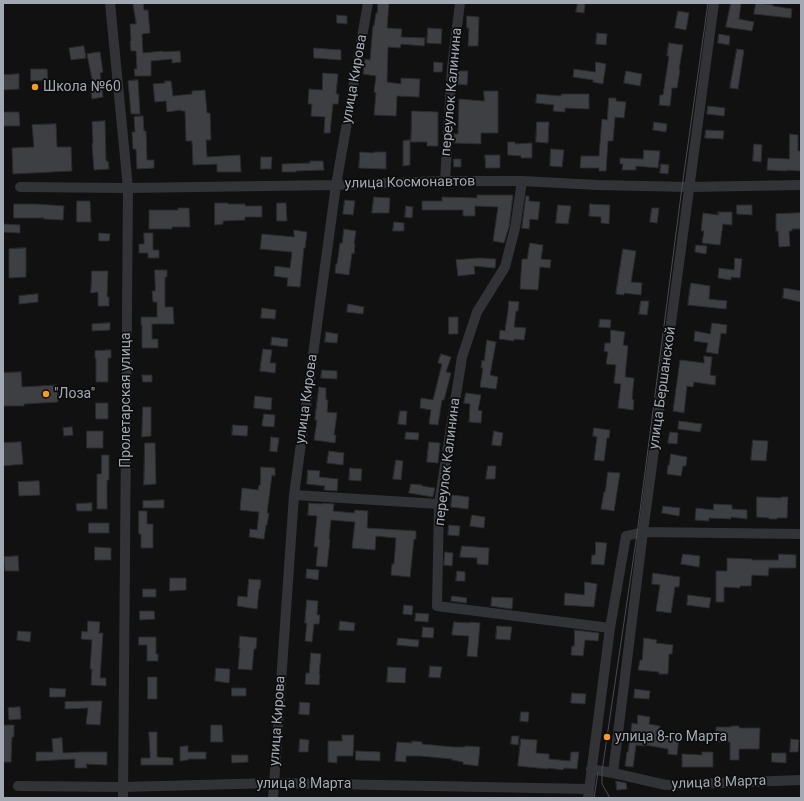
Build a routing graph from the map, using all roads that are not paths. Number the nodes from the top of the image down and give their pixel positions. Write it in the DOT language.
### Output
graph roads {
  1 [pos="110,3"];
  2 [pos="368,3"];
  3 [pos="460,3"];
  4 [pos="714,3"];
  5 [pos="445,181"];
  6 [pos="522,181"];
  7 [pos="336,185"];
  8 [pos="801,186"];
  9 [pos="20,187"];
  10 [pos="690,187"];
  11 [pos="128,188"];
  12 [pos="294,495"];
  13 [pos="439,504"];
  14 [pos="643,532"];
  15 [pos="801,534"];
  16 [pos="610,628"];
  17 [pos="591,769"];
  18 [pos="613,773"];
  19 [pos="801,780"];
  20 [pos="274,782"];
  21 [pos="18,786"];
  22 [pos="123,787"];
  23 [pos="588,793"];
  24 [pos="123,798"];
  25 [pos="273,798"];
  1 -- 11 [label="street, Пролетарская улица"];
  2 -- 7 [label="street, улица Кирова"];
  3 -- 5 [label="street, переулок Калинина"];
  4 -- 10 [label="street, улица Бершанской"];
  5 -- 6 [label="street, улица Космонавтов"];
  5 -- 7 [label="street, улица Космонавтов"];
  6 -- 10 [label="street, улица Космонавтов"];
  6 -- 13 [label="street, переулок Калинина"];
  7 -- 11 [label="street, улица Космонавтов"];
  7 -- 12 [label="street, улица Кирова"];
  8 -- 10 [label="street, улица Космонавтов"];
  9 -- 11 [label="street, улица Космонавтов"];
  10 -- 14 [label="street, улица Бершанской"];
  11 -- 22 [label="street, Пролетарская улица"];
  12 -- 13 [label="street"];
  12 -- 20 [label="street, улица Кирова"];
  13 -- 16 [label="street, переулок Калинина"];
  14 -- 15 [label="street"];
  14 -- 16 [label="street"];
  14 -- 18 [label="street, улица Бершанской"];
  16 -- 17 [label="street"];
  17 -- 18 [label="street, улица 8 Марта"];
  17 -- 23 [label="street"];
  18 -- 19 [label="street, улица 8 Марта"];
  20 -- 22 [label="street, улица 8 Марта"];
  20 -- 23 [label="street, улица 8 Марта"];
  20 -- 25 [label="street, улица Кирова"];
  21 -- 22 [label="street, улица 8 Марта"];
  22 -- 24 [label="street, Пролетарская улица"];
}
